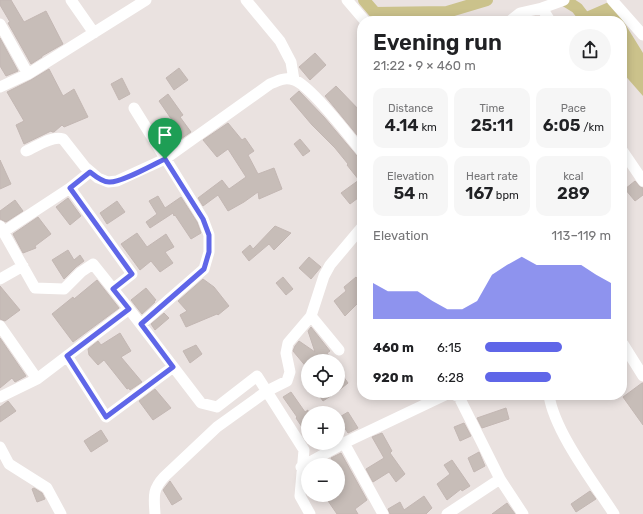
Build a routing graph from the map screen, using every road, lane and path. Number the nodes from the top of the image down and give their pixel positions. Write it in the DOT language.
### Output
graph roads {
  1 [pos="71,0"];
  2 [pos="146,0"];
  3 [pos="246,0"];
  4 [pos="347,0"];
  5 [pos="612,0"];
  6 [pos="559,2"];
  7 [pos="542,8"];
  8 [pos="361,16"];
  9 [pos="516,16"];
  10 [pos="547,16"];
  11 [pos="626,16"];
  12 [pos="627,17"];
  13 [pos="0,24"];
  14 [pos="94,33"];
  15 [pos="643,35"];
  16 [pos="28,74"];
  17 [pos="294,80"];
  18 [pos="0,87"];
  19 [pos="134,108"];
  20 [pos="357,146"];
  21 [pos="26,151"];
  22 [pos="627,157"];
  23 [pos="165,159"];
  24 [pos="90,172"];
  25 [pos="643,181"];
  26 [pos="70,188"];
  27 [pos="2,229"];
  28 [pos="357,233"];
  29 [pos="23,266"];
  30 [pos="0,279"];
  31 [pos="113,289"];
  32 [pos="129,309"];
  33 [pos="311,316"];
  34 [pos="141,324"];
  35 [pos="0,326"];
  36 [pos="339,350"];
  37 [pos="627,350"];
  38 [pos="67,356"];
  39 [pos="173,367"];
  40 [pos="643,376"];
  41 [pos="37,379"];
  42 [pos="267,391"];
  43 [pos="0,397"];
  44 [pos="434,400"];
  45 [pos="460,400"];
  46 [pos="550,400"];
  47 [pos="345,443"];
  48 [pos="345,445"];
  49 [pos="0,447"];
  50 [pos="331,450"];
  51 [pos="303,458"];
  52 [pos="317,458"];
  53 [pos="301,467"];
  54 [pos="500,479"];
  55 [pos="301,498"];
  56 [pos="303,502"];
  57 [pos="61,514"];
  58 [pos="154,514"];
  59 [pos="310,514"];
  60 [pos="383,514"];
  61 [pos="447,514"];
  62 [pos="523,514"];
  63 [pos="614,514"];
  1 -- 14 [label="street"];
  2 -- 14 [label="street"];
  3 -- 17 [label="street"];
  4 -- 8 [label="street"];
  5 -- 11 [label="street"];
  6 -- 7 [label="street"];
  7 -- 9 [label="street"];
  7 -- 10 [label="street"];
  12 -- 15 [label="street"];
  13 -- 16 [label="street"];
  14 -- 16 [label="street"];
  16 -- 18 [label="street"];
  17 -- 20 [label="street"];
  17 -- 23 [label="street"];
  19 -- 23 [label="street"];
  21 -- 24 [label="street"];
  22 -- 25 [label="street"];
  23 -- 24 [label="street"];
  23 -- 34 [label="street"];
  24 -- 26 [label="street"];
  26 -- 27 [label="street"];
  26 -- 31 [label="street"];
  27 -- 29 [label="street"];
  28 -- 33 [label="street"];
  29 -- 30 [label="street"];
  29 -- 31 [label="street"];
  31 -- 32 [label="street"];
  32 -- 34 [label="street"];
  32 -- 38 [label="street"];
  33 -- 36 [label="street"];
  33 -- 42 [label="street"];
  34 -- 39 [label="street"];
  35 -- 41 [label="street"];
  37 -- 40 [label="street"];
  38 -- 39 [label="street"];
  38 -- 41 [label="street"];
  39 -- 42 [label="street"];
  41 -- 43 [label="street"];
  42 -- 51 [label="street"];
  42 -- 58 [label="street"];
  44 -- 47 [label="street"];
  45 -- 54 [label="street"];
  46 -- 63 [label="street"];
  48 -- 60 [label="street"];
  49 -- 57 [label="street"];
  50 -- 52 [label="street"];
  53 -- 55 [label="street"];
  54 -- 61 [label="street"];
  54 -- 62 [label="street"];
  56 -- 59 [label="street"];
}
